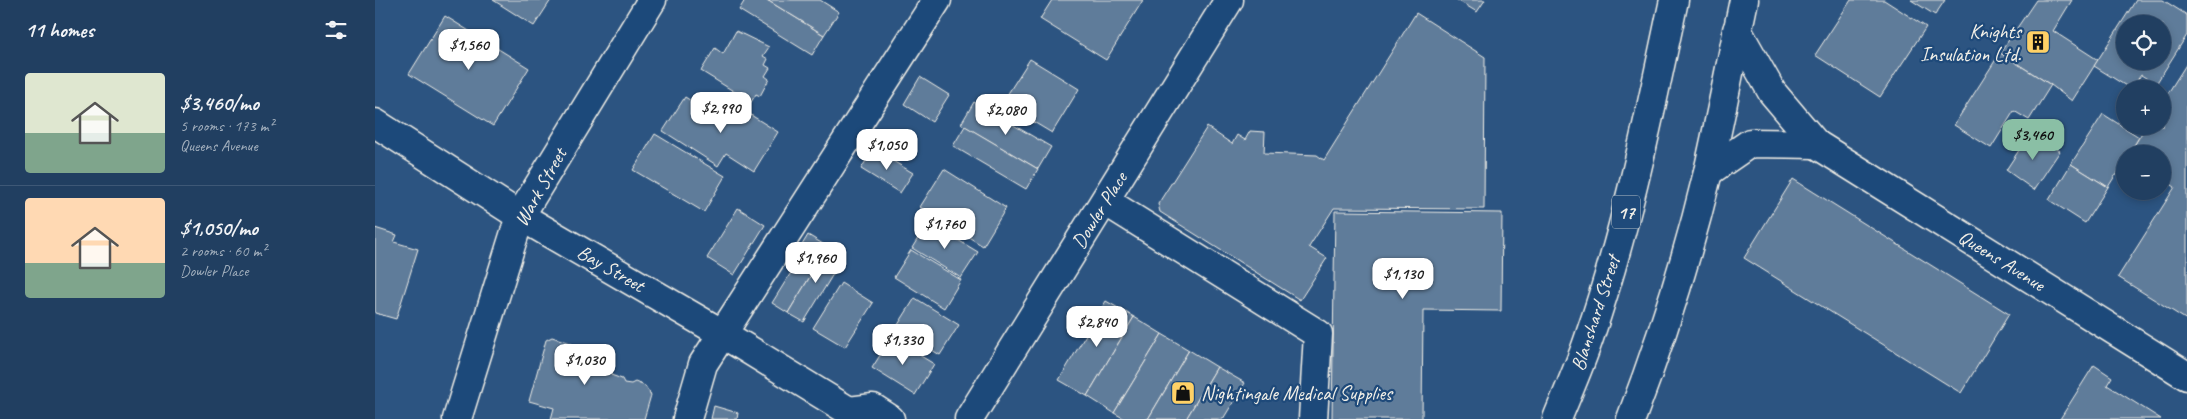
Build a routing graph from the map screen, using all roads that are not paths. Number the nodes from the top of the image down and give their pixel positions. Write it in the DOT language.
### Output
graph roads {
  1 [pos="652,0"];
  2 [pos="937,0"];
  3 [pos="1229,0"];
  4 [pos="1674,0"];
  5 [pos="1744,0"];
  6 [pos="1737,30"];
  7 [pos="375,123"];
  8 [pos="1816,144"];
  9 [pos="1708,172"];
  10 [pos="1105,201"];
  11 [pos="520,216"];
  12 [pos="723,334"];
  13 [pos="2187,376"];
  14 [pos="850,415"];
  15 [pos="457,419"];
  16 [pos="687,419"];
  17 [pos="890,419"];
  18 [pos="969,419"];
  19 [pos="1313,419"];
  20 [pos="1557,419"];
  21 [pos="1631,419"];
  1 -- 11 [label="main road, Wark Street"];
  2 -- 12 [label="main road"];
  3 -- 10 [label="main road, Dowler Place"];
  4 -- 20 [label="main road, Blanshard Street / 17"];
  5 -- 6 [label="main road"];
  6 -- 8 [label="main road"];
  6 -- 9 [label="main road"];
  7 -- 11 [label="main road, Bay Street"];
  8 -- 9 [label="main road"];
  8 -- 13 [label="main road, Queens Avenue"];
  9 -- 21 [label="main road"];
  10 -- 18 [label="main road, Dowler Place"];
  10 -- 19 [label="main road"];
  11 -- 12 [label="main road, Bay Street"];
  11 -- 15 [label="main road, Wark Street"];
  12 -- 14 [label="main road, Bay Street"];
  12 -- 16 [label="main road"];
  14 -- 17 [label="main road, Bay Street"];
}
